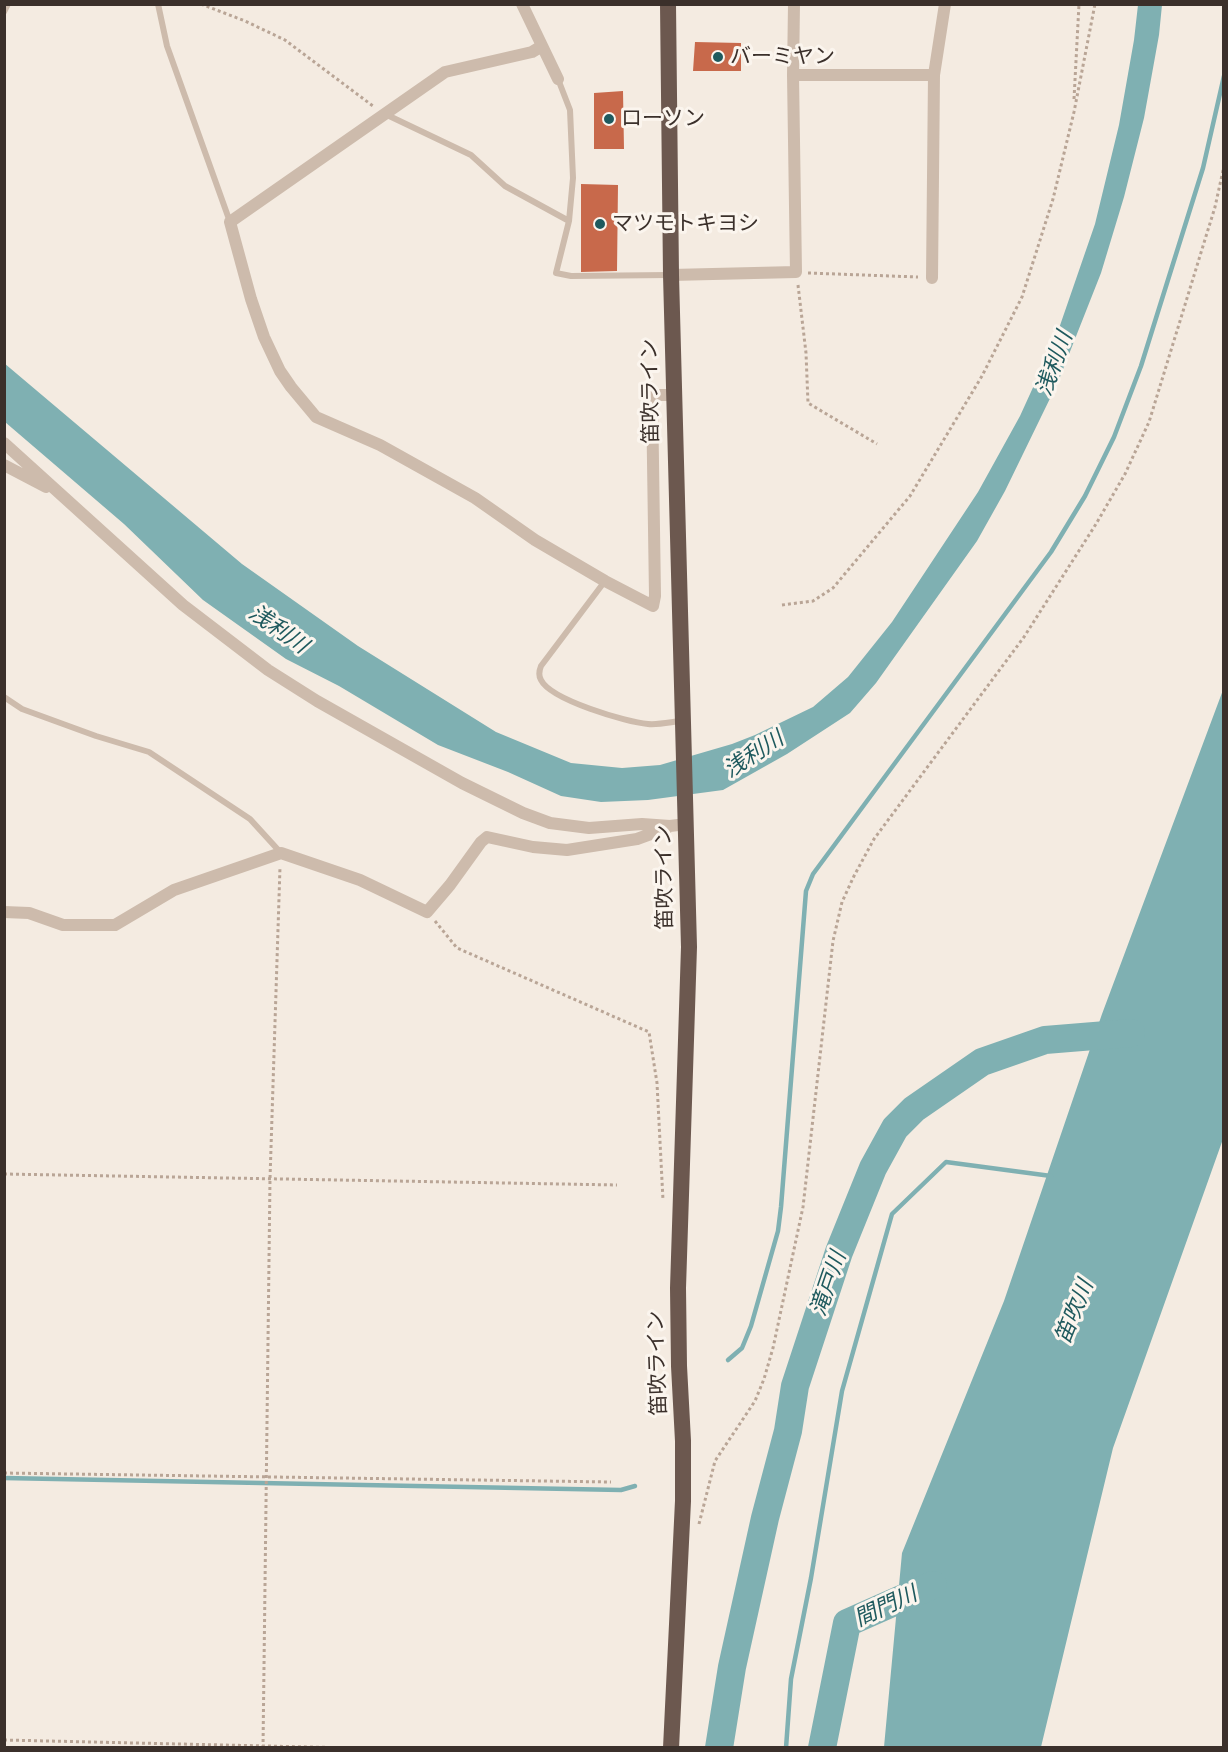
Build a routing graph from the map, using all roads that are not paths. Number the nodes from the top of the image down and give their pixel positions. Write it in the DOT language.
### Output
graph roads {
  1 [pos="8,4"];
  2 [pos="158,4"];
  3 [pos="522,4"];
  4 [pos="668,4"];
  5 [pos="794,4"];
  6 [pos="945,4"];
  7 [pos="4,12"];
  8 [pos="542,46"];
  9 [pos="793,75"];
  10 [pos="934,75"];
  11 [pos="558,79"];
  12 [pos="385,114"];
  13 [pos="569,221"];
  14 [pos="230,222"];
  15 [pos="671,275"];
  16 [pos="932,278"];
  17 [pos="674,394"];
  18 [pos="4,443"];
  19 [pos="4,465"];
  20 [pos="64,498"];
  21 [pos="605,581"];
  22 [pos="4,697"];
  23 [pos="683,730"];
  24 [pos="681,820"];
  25 [pos="281,853"];
  26 [pos="4,912"];
  27 [pos="671,1748"];
  1 -- 7 [label="lane"];
  2 -- 14 [label="lane"];
  3 -- 8 [label="street"];
  4 -- 15 [label="highway, 笛吹ライン"];
  5 -- 9 [label="street"];
  6 -- 10 [label="street"];
  8 -- 11 [label="street"];
  8 -- 12 [label="street"];
  9 -- 10 [label="street"];
  9 -- 15 [label="street"];
  10 -- 16 [label="street"];
  11 -- 13 [label="lane"];
  12 -- 13 [label="lane"];
  12 -- 14 [label="street"];
  13 -- 15 [label="lane"];
  14 -- 21 [label="street"];
  15 -- 17 [label="highway, 笛吹ライン"];
  17 -- 21 [label="street"];
  17 -- 23 [label="highway, 笛吹ライン"];
  18 -- 20 [label="street"];
  19 -- 20 [label="street"];
  20 -- 24 [label="street"];
  21 -- 23 [label="lane"];
  22 -- 25 [label="lane"];
  23 -- 24 [label="highway, 笛吹ライン"];
  24 -- 25 [label="street"];
  24 -- 27 [label="highway, 笛吹ライン"];
  25 -- 26 [label="street"];
}
